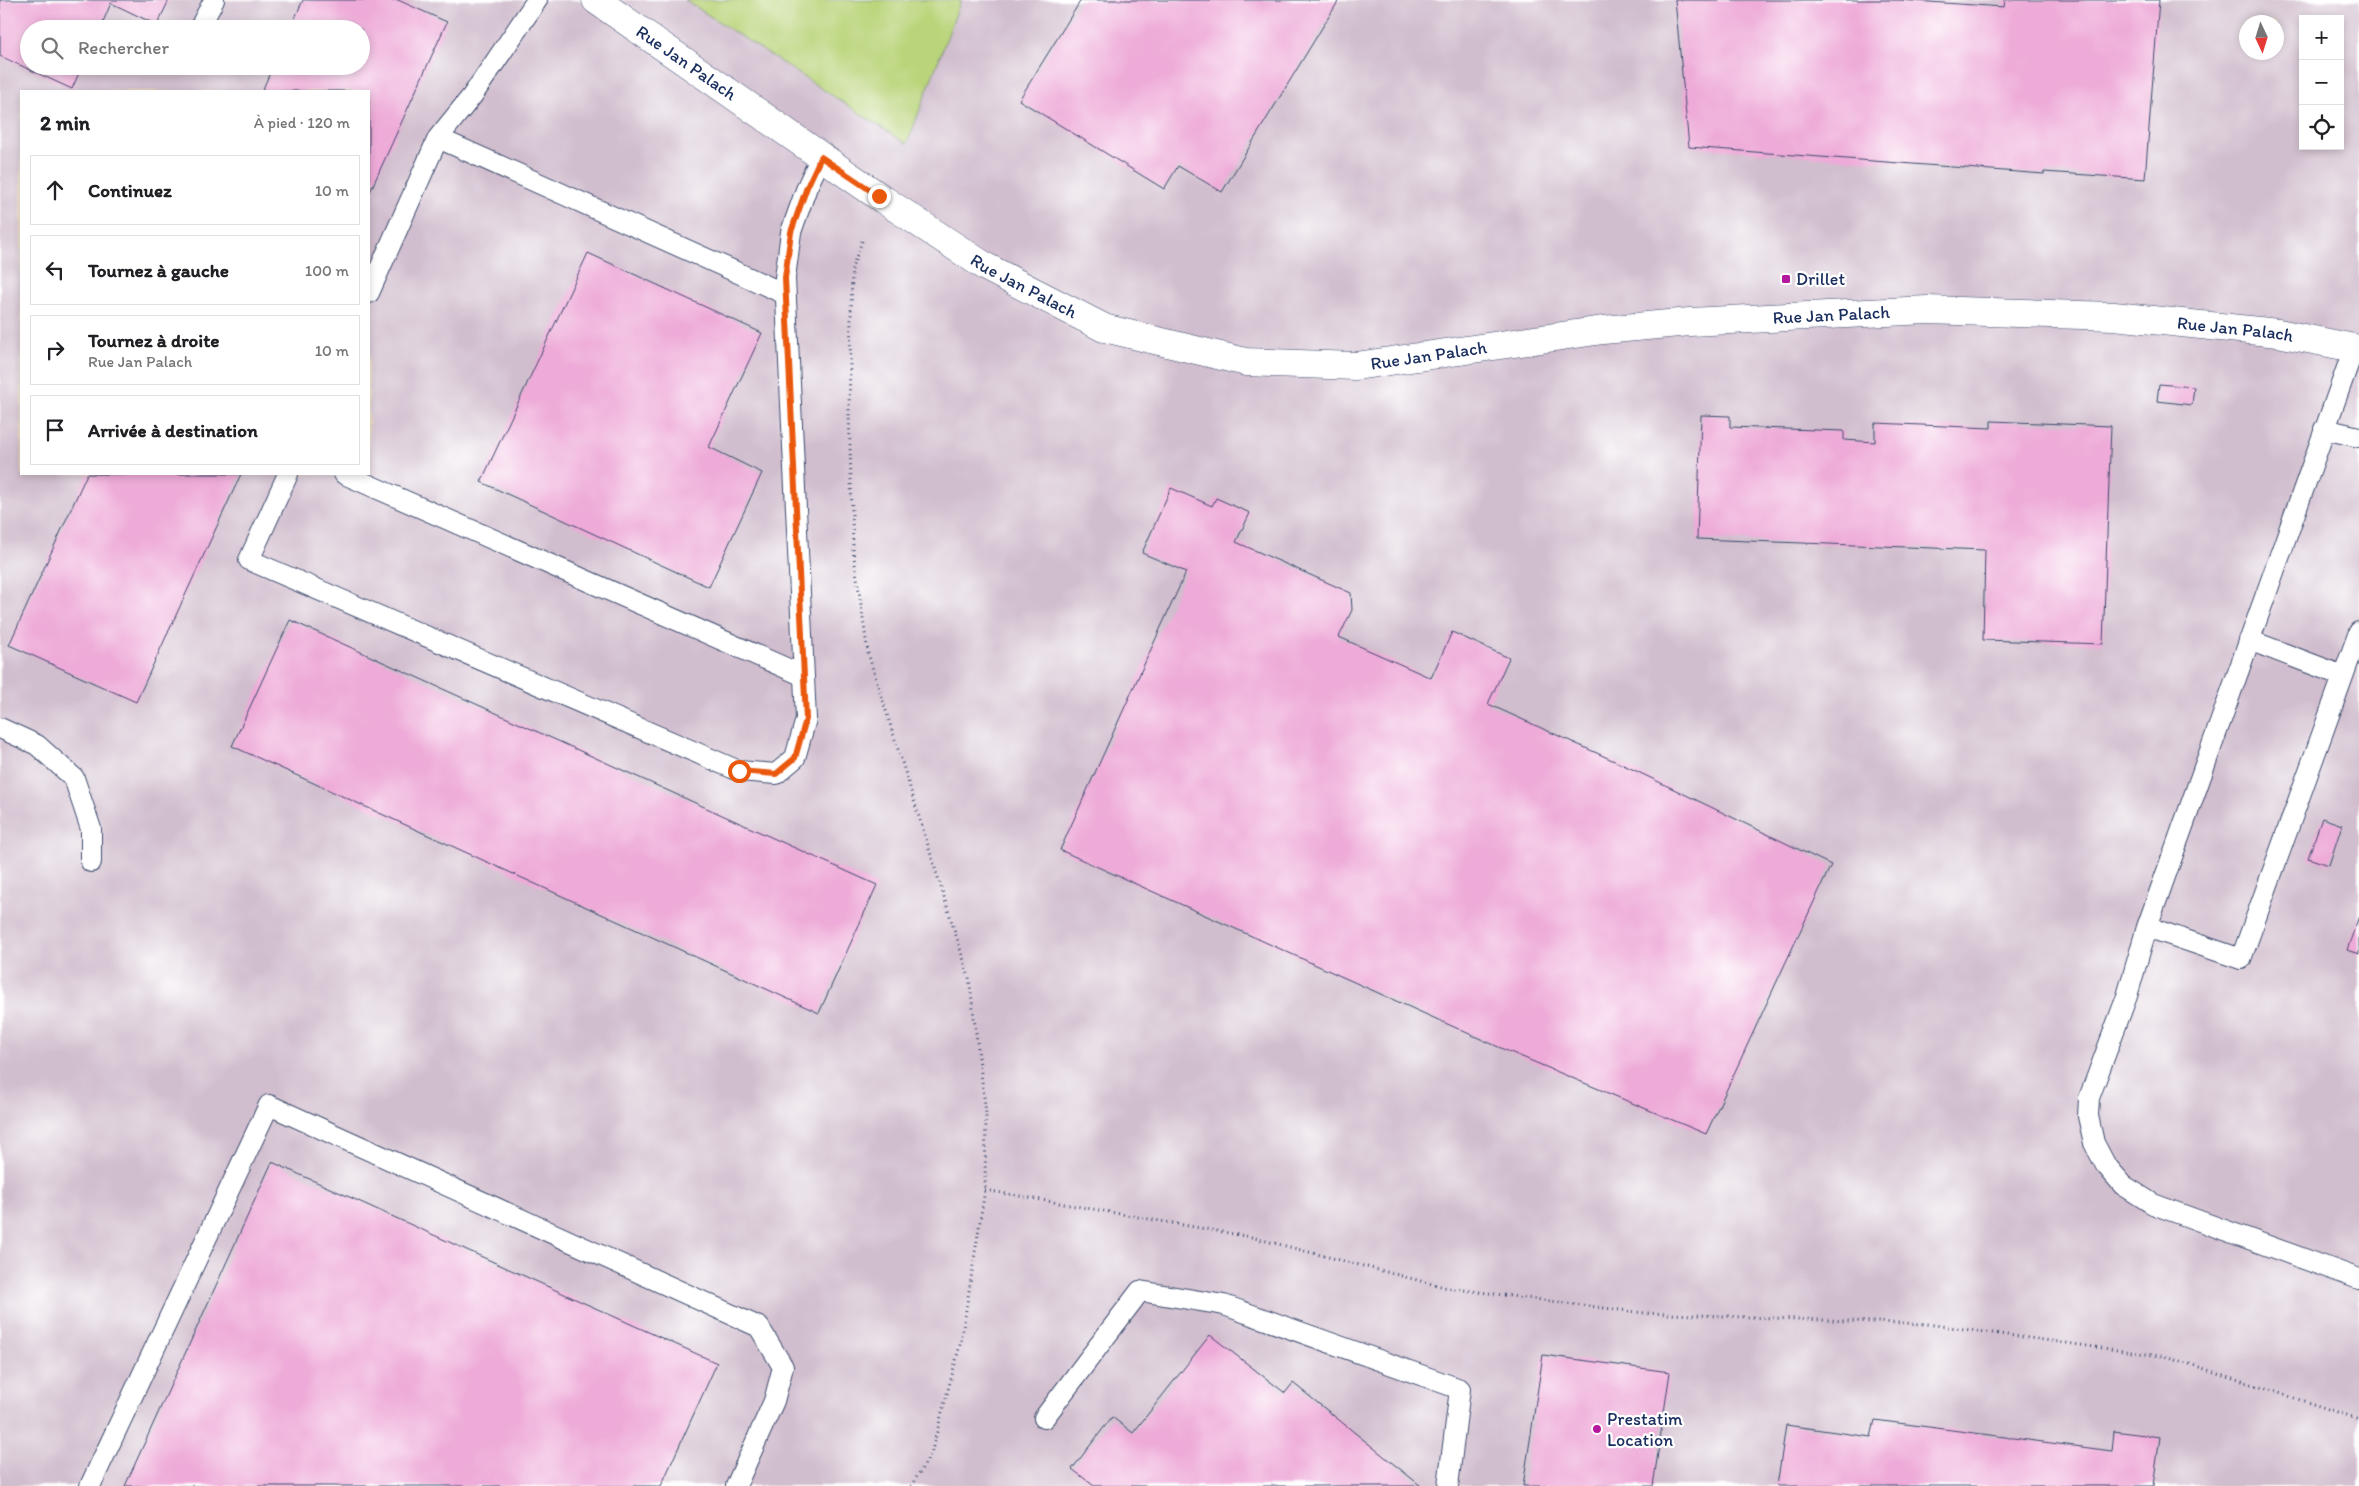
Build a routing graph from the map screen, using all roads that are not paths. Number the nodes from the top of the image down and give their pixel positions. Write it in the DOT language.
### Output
graph roads {
  1 [pos="214,0"];
  2 [pos="537,0"];
  3 [pos="596,0"];
  4 [pos="204,20"];
  5 [pos="438,138"];
  6 [pos="821,157"];
  7 [pos="370,291"];
  8 [pos="786,294"];
  9 [pos="2356,348"];
  10 [pos="2324,429"];
  11 [pos="2359,437"];
  12 [pos="288,475"];
  13 [pos="346,475"];
  14 [pos="2359,632"];
  15 [pos="2249,640"];
  16 [pos="804,676"];
  17 [pos="2343,676"];
  18 [pos="0,728"];
  19 [pos="91,862"];
  20 [pos="2147,927"];
  21 [pos="2359,1279"];
  22 [pos="1044,1418"];
  23 [pos="90,1486"];
  24 [pos="736,1486"];
  25 [pos="1448,1486"];
  1 -- 4 [label="lane"];
  2 -- 5 [label="lane"];
  3 -- 6 [label="street, Rue Jan Palach"];
  5 -- 7 [label="lane"];
  5 -- 8 [label="lane"];
  6 -- 8 [label="lane"];
  6 -- 9 [label="street, Rue Jan Palach"];
  8 -- 16 [label="lane"];
  9 -- 10 [label="lane"];
  10 -- 11 [label="lane"];
  10 -- 15 [label="lane"];
  12 -- 16 [label="lane"];
  13 -- 16 [label="lane"];
  14 -- 17 [label="lane"];
  15 -- 17 [label="lane"];
  15 -- 20 [label="lane"];
  17 -- 20 [label="lane"];
  18 -- 19 [label="lane"];
  20 -- 21 [label="lane"];
  22 -- 25 [label="lane"];
  23 -- 24 [label="lane"];
}
